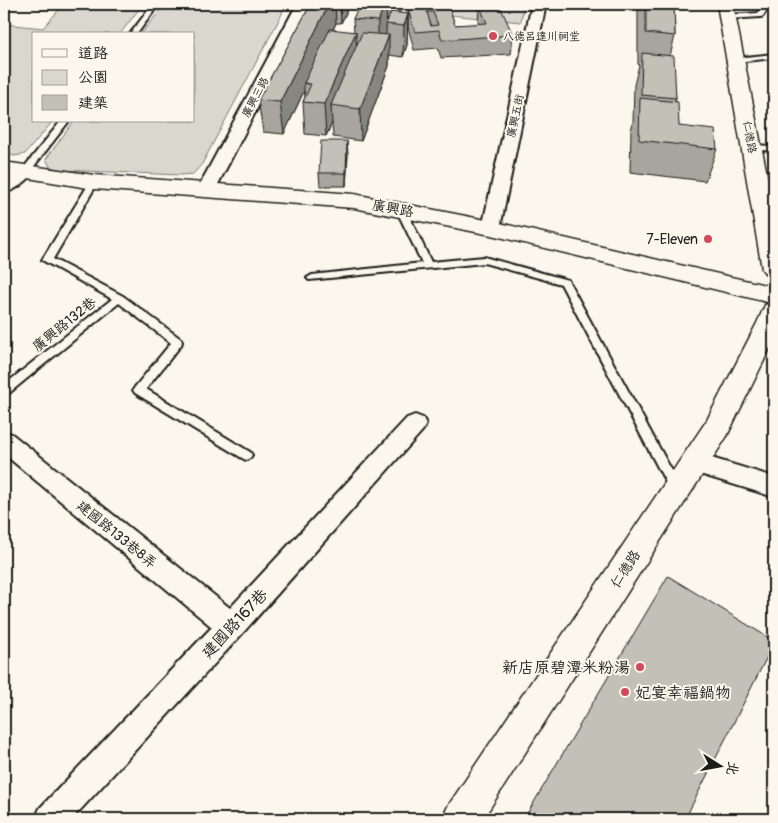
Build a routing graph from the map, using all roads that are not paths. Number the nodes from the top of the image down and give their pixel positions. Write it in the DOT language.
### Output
graph roads {
  1 [pos="156,4"];
  2 [pos="298,4"];
  3 [pos="539,4"];
  4 [pos="774,8"];
  5 [pos="726,10"];
  6 [pos="135,32"];
  7 [pos="774,56"];
  8 [pos="735,60"];
  9 [pos="64,122"];
  10 [pos="752,147"];
  11 [pos="774,149"];
  12 [pos="14,170"];
  13 [pos="94,182"];
  14 [pos="4,188"];
  15 [pos="206,190"];
  16 [pos="401,209"];
  17 [pos="491,228"];
  18 [pos="428,266"];
  19 [pos="774,269"];
  20 [pos="312,278"];
  21 [pos="774,295"];
  22 [pos="119,298"];
  23 [pos="774,311"];
  24 [pos="4,391"];
  25 [pos="415,424"];
  26 [pos="4,441"];
  27 [pos="246,455"];
  28 [pos="695,463"];
  29 [pos="774,487"];
  30 [pos="676,491"];
  31 [pos="231,626"];
  32 [pos="52,819"];
  33 [pos="461,819"];
  1 -- 6 [label="lane"];
  2 -- 15 [label="street, 廣興三路"];
  3 -- 17 [label="street, 廣興五街"];
  4 -- 5 [label="lane"];
  5 -- 8 [label="street, 仁德路"];
  7 -- 8 [label="lane"];
  8 -- 10 [label="street, 仁德路"];
  9 -- 12 [label="lane"];
  10 -- 11 [label="lane"];
  10 -- 19 [label="street, 仁德路"];
  12 -- 13 [label="street, 廣興路"];
  12 -- 14 [label="street"];
  13 -- 15 [label="street, 廣興路"];
  13 -- 22 [label="lane"];
  15 -- 16 [label="street, 廣興路"];
  16 -- 17 [label="street, 廣興路"];
  16 -- 18 [label="lane"];
  17 -- 21 [label="street, 廣興路"];
  18 -- 20 [label="lane"];
  18 -- 30 [label="lane"];
  22 -- 24 [label="lane, 廣興路132巷"];
  22 -- 27 [label="lane"];
  23 -- 28 [label="street, 仁德路"];
  25 -- 31 [label="street, 建國路167巷"];
  26 -- 31 [label="street, 建國路133巷8弄"];
  28 -- 29 [label="street"];
  28 -- 30 [label="street, 仁德路"];
  30 -- 33 [label="street, 仁德路"];
  31 -- 32 [label="street, 建國路167巷"];
}
